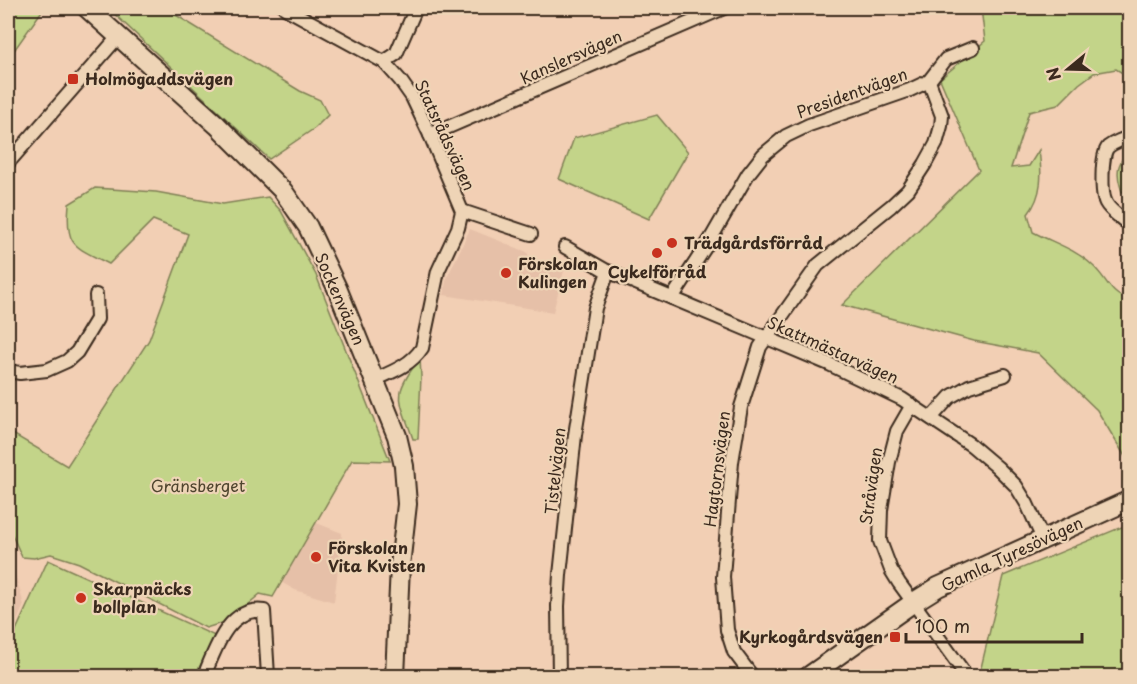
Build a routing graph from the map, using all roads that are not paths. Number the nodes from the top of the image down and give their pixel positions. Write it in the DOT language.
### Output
graph roads {
  1 [pos="87,8"];
  2 [pos="285,8"];
  3 [pos="416,8"];
  4 [pos="724,8"];
  5 [pos="707,11"];
  6 [pos="118,37"];
  7 [pos="973,48"];
  8 [pos="384,63"];
  9 [pos="929,81"];
  10 [pos="430,135"];
  11 [pos="1130,138"];
  12 [pos="8,163"];
  13 [pos="462,211"];
  14 [pos="1130,226"];
  15 [pos="531,234"];
  16 [pos="565,247"];
  17 [pos="608,272"];
  18 [pos="96,295"];
  19 [pos="672,298"];
  20 [pos="766,337"];
  21 [pos="8,371"];
  22 [pos="1005,375"];
  23 [pos="374,380"];
  24 [pos="912,405"];
  25 [pos="931,418"];
  26 [pos="1130,500"];
  27 [pos="1043,539"];
  28 [pos="914,602"];
  29 [pos="204,676"];
  30 [pos="268,676"];
  31 [pos="395,676"];
  32 [pos="559,676"];
  33 [pos="752,676"];
  34 [pos="809,676"];
  35 [pos="962,676"];
  1 -- 6 [label="street, Sockenvägen"];
  2 -- 8 [label="street, Statsrådsvägen"];
  3 -- 8 [label="street"];
  4 -- 5 [label="street, Kanslersvägen"];
  5 -- 10 [label="street, Kanslersvägen"];
  6 -- 12 [label="street"];
  6 -- 23 [label="street, Sockenvägen"];
  7 -- 9 [label="street, Presidentvägen"];
  8 -- 10 [label="street, Statsrådsvägen"];
  9 -- 19 [label="street, Presidentvägen"];
  9 -- 20 [label="street, Hagtornsvägen"];
  10 -- 13 [label="street, Statsrådsvägen"];
  11 -- 14 [label="street"];
  13 -- 15 [label="street"];
  13 -- 23 [label="street, Statsrådsvägen"];
  16 -- 17 [label="street, Skattmästarvägen"];
  17 -- 19 [label="street, Skattmästarvägen"];
  17 -- 32 [label="street, Tistelvägen"];
  18 -- 21 [label="street"];
  19 -- 20 [label="street, Skattmästarvägen"];
  20 -- 24 [label="street, Skattmästarvägen"];
  20 -- 33 [label="street, Hagtornsvägen"];
  22 -- 25 [label="street"];
  23 -- 31 [label="street, Sockenvägen"];
  24 -- 25 [label="street, Skattmästarvägen"];
  24 -- 28 [label="street, Stråvägen"];
  25 -- 27 [label="street, Skattmästarvägen"];
  26 -- 27 [label="street, Gamla Tyresövägen"];
  27 -- 28 [label="street, Gamla Tyresövägen"];
  28 -- 34 [label="street, Gamla Tyresövägen"];
  28 -- 35 [label="street"];
  29 -- 30 [label="street"];
}
